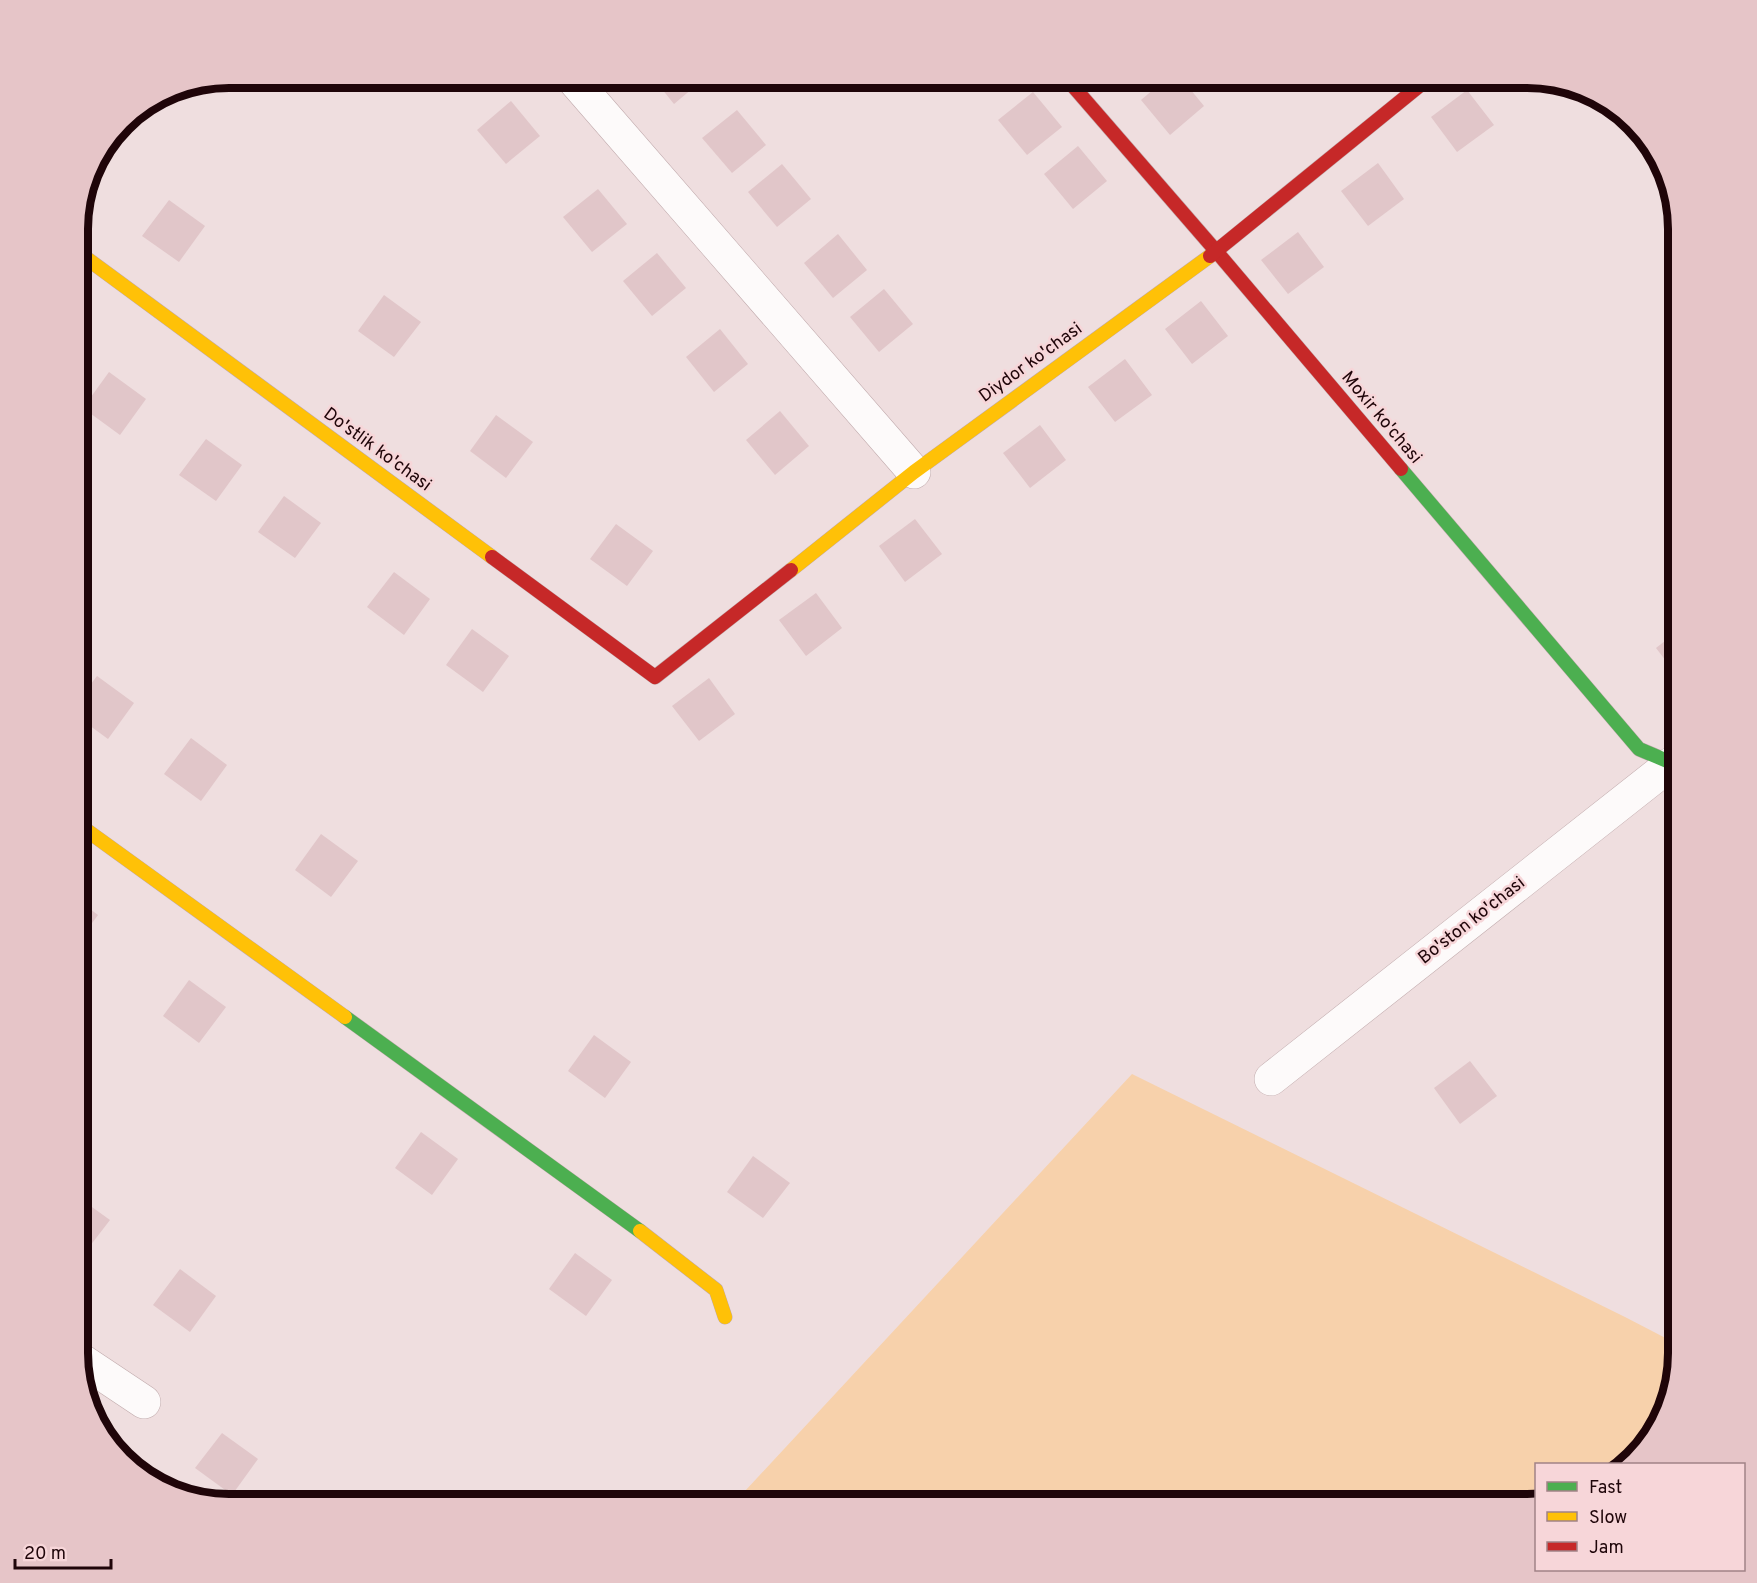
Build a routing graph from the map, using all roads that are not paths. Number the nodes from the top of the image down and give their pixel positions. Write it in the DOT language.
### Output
graph roads {
  1 [pos="582,89"];
  2 [pos="1076,89"];
  3 [pos="1415,89"];
  4 [pos="1216,251"];
  5 [pos="89,260"];
  6 [pos="914,472"];
  7 [pos="655,677"];
  8 [pos="1668,761"];
  9 [pos="1668,770"];
  10 [pos="89,832"];
  11 [pos="1271,1079"];
  12 [pos="725,1317"];
  13 [pos="89,1366"];
  14 [pos="144,1402"];
  1 -- 6 [label="street"];
  2 -- 4 [label="street, Moxir ko'chasi"];
  3 -- 4 [label="street, Diydor ko'chasi"];
  4 -- 6 [label="street, Diydor ko'chasi"];
  4 -- 8 [label="street, Moxir ko'chasi"];
  5 -- 7 [label="street, Do'stlik ko'chasi"];
  6 -- 7 [label="street, Diydor ko'chasi"];
  9 -- 11 [label="street, Bo'ston ko'chasi"];
  10 -- 12 [label="street"];
  13 -- 14 [label="street"];
}
